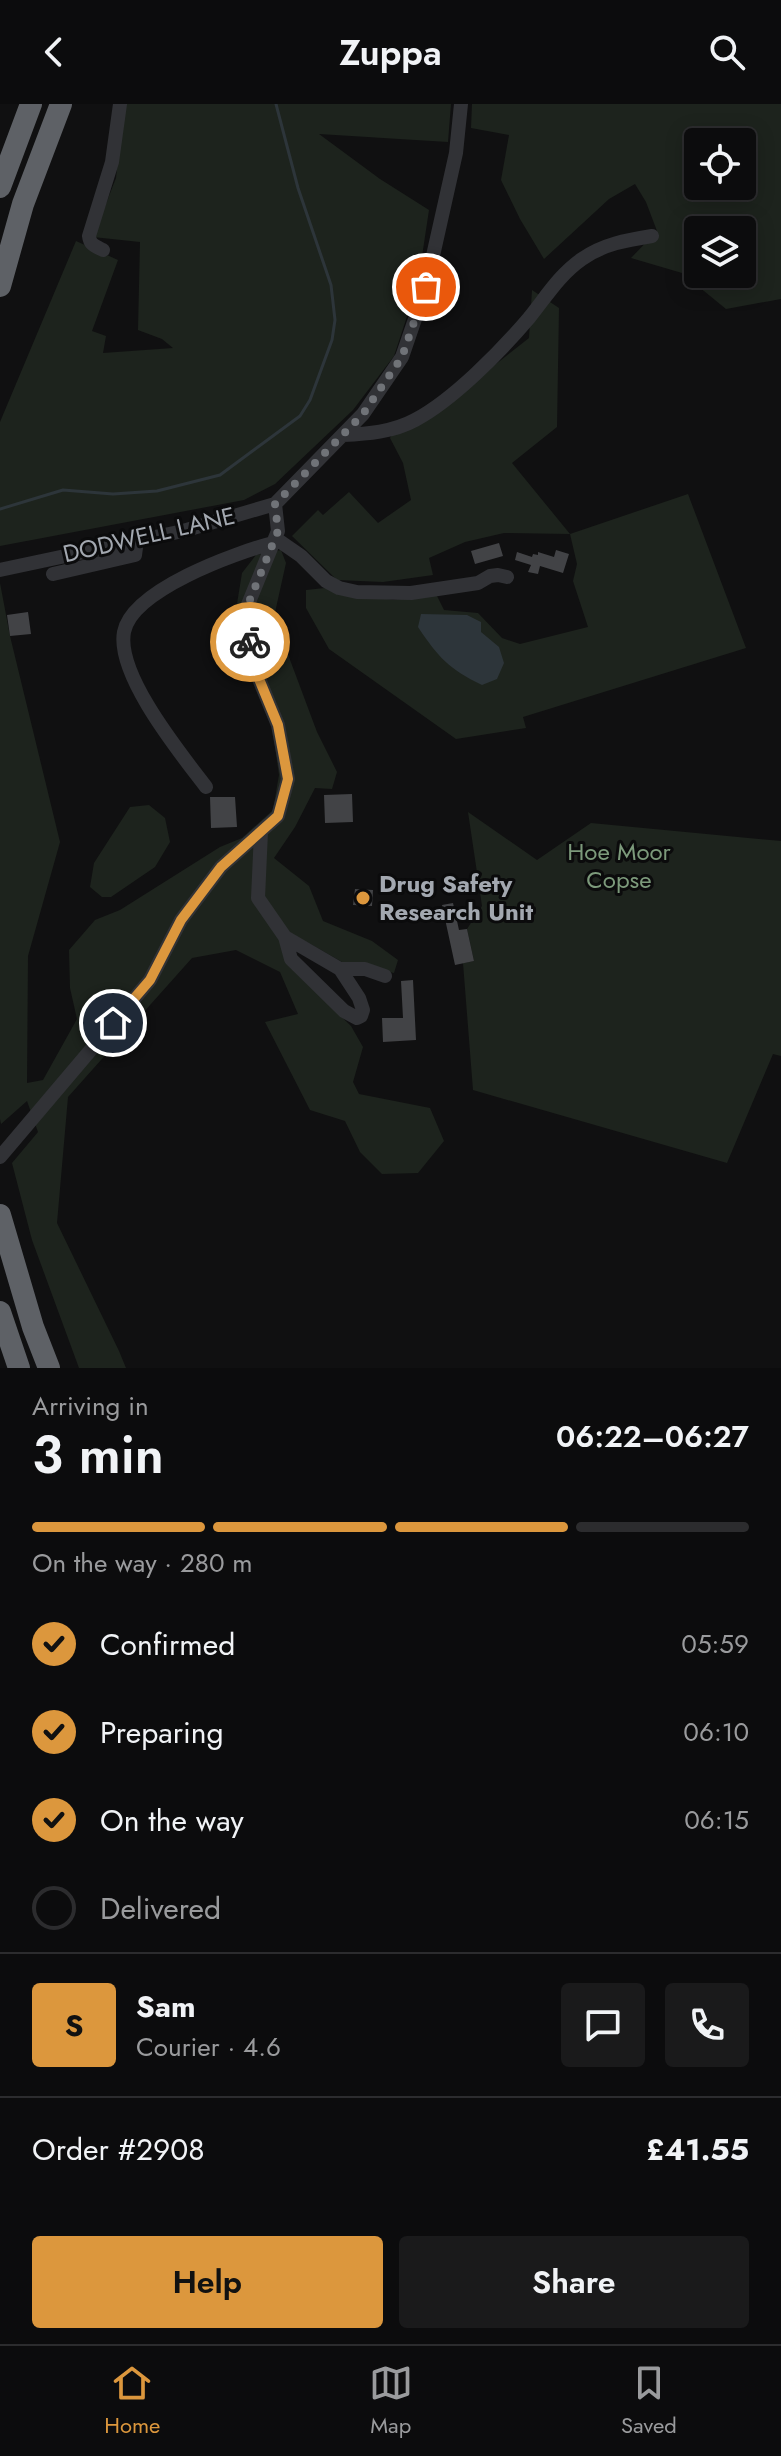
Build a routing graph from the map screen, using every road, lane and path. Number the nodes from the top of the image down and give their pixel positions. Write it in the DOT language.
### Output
graph roads {
  1 [pos="31,104"];
  2 [pos="61,104"];
  3 [pos="120,104"];
  4 [pos="461,104"];
  5 [pos="0,187"];
  6 [pos="652,236"];
  7 [pos="103,250"];
  8 [pos="0,286"];
  9 [pos="343,435"];
  10 [pos="275,504"];
  11 [pos="137,540"];
  12 [pos="274,540"];
  13 [pos="0,570"];
  14 [pos="53,574"];
  15 [pos="507,577"];
  16 [pos="206,787"];
  17 [pos="261,832"];
  18 [pos="285,937"];
  19 [pos="340,969"];
  20 [pos="385,976"];
  21 [pos="0,1157"];
  22 [pos="0,1215"];
  23 [pos="0,1312"];
  24 [pos="19,1368"];
  25 [pos="49,1368"];
  1 -- 5 [label="highway"];
  2 -- 8 [label="highway"];
  3 -- 7 [label="street"];
  4 -- 9 [label="street, DODWELL LANE"];
  6 -- 9 [label="street"];
  9 -- 10 [label="street, DODWELL LANE"];
  10 -- 11 [label="street, DODWELL LANE"];
  10 -- 12 [label="street"];
  11 -- 13 [label="street, DODWELL LANE"];
  11 -- 14 [label="street"];
  12 -- 15 [label="street"];
  12 -- 16 [label="street"];
  12 -- 17 [label="street"];
  17 -- 18 [label="street"];
  17 -- 21 [label="street"];
  18 -- 19 [label="street"];
  18 -- 19 [label="street"];
  19 -- 20 [label="street"];
  22 -- 25 [label="highway"];
  23 -- 24 [label="highway"];
}
